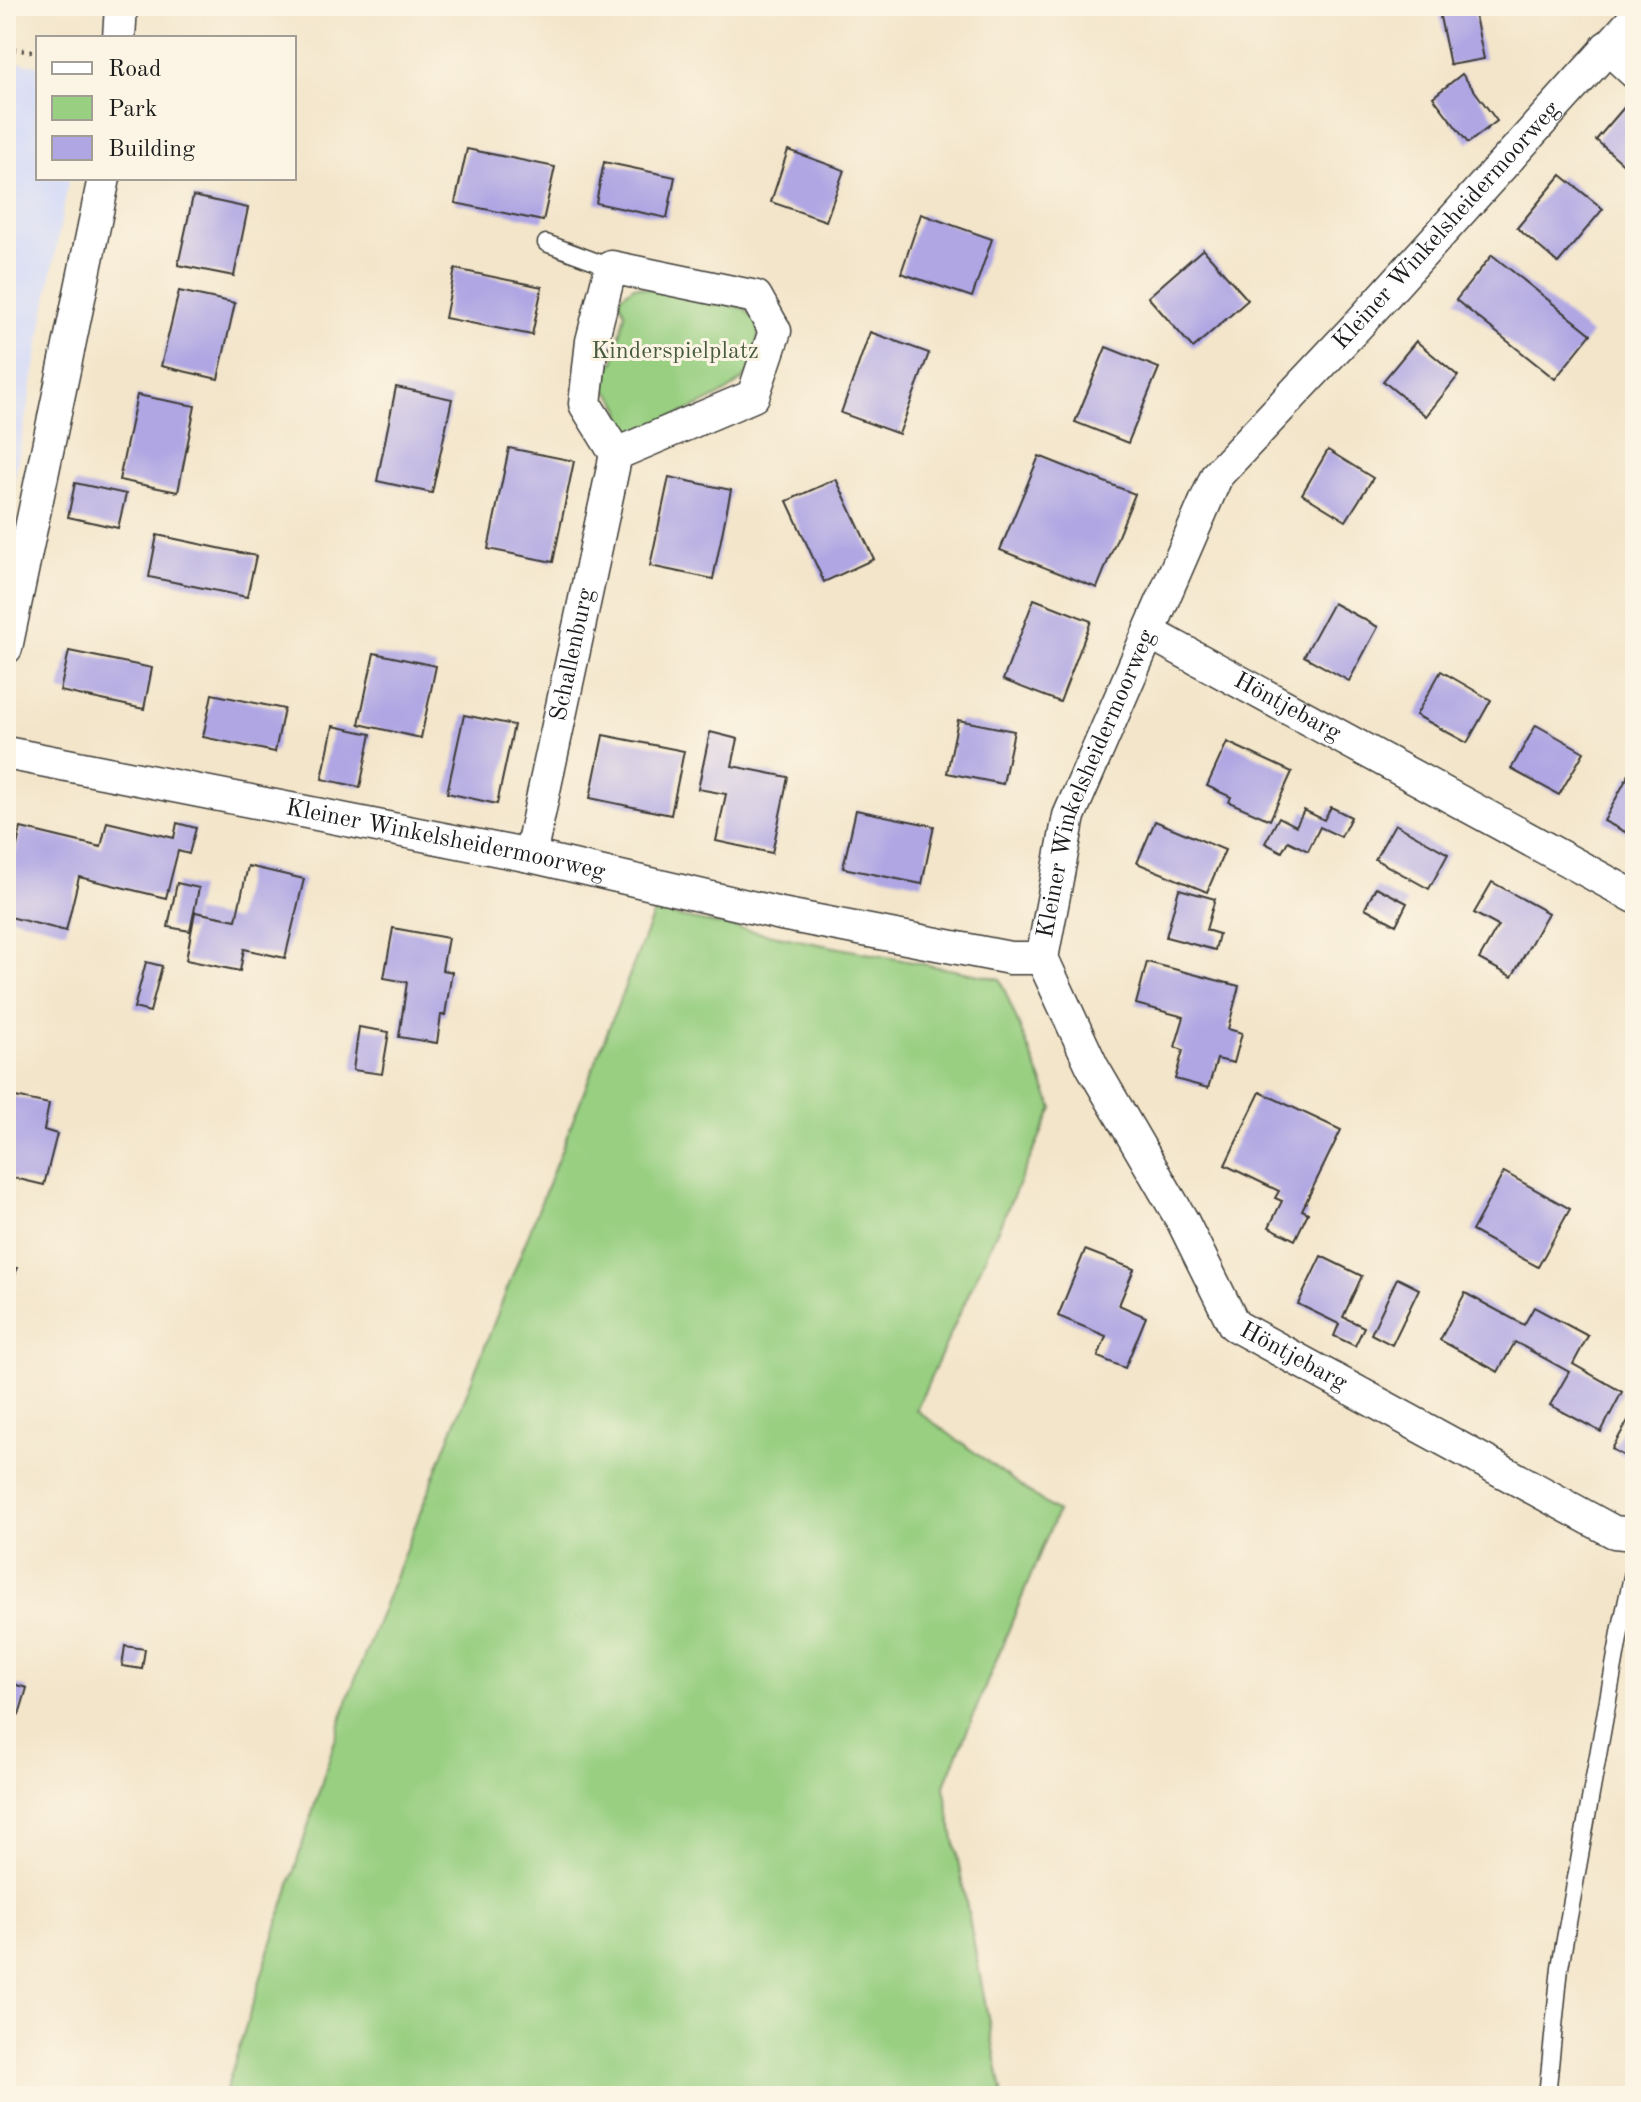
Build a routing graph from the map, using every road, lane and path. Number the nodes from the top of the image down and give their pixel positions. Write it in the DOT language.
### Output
graph roads {
  1 [pos="121,6"];
  2 [pos="1635,18"];
  3 [pos="119,36"];
  4 [pos="1607,47"];
  5 [pos="6,48"];
  6 [pos="36,52"];
  7 [pos="1635,73"];
  8 [pos="104,180"];
  9 [pos="546,243"];
  10 [pos="611,267"];
  11 [pos="616,454"];
  12 [pos="1150,633"];
  13 [pos="6,648"];
  14 [pos="6,753"];
  15 [pos="530,856"];
  16 [pos="1635,897"];
  17 [pos="1042,958"];
  18 [pos="1635,1534"];
  19 [pos="1635,1563"];
  20 [pos="1547,2096"];
  1 -- 3 [label="street"];
  2 -- 4 [label="street, Kleiner Winkelsheidermoorweg"];
  4 -- 7 [label="street"];
  4 -- 12 [label="street, Kleiner Winkelsheidermoorweg"];
  5 -- 6 [label="path"];
  8 -- 13 [label="street"];
  9 -- 10 [label="lane"];
  10 -- 11 [label="street"];
  10 -- 11 [label="street"];
  11 -- 15 [label="street, Schallenburg"];
  12 -- 16 [label="street, Höntjebarg"];
  12 -- 17 [label="street, Kleiner Winkelsheidermoorweg"];
  14 -- 15 [label="street, Kleiner Winkelsheidermoorweg"];
  15 -- 17 [label="street, Kleiner Winkelsheidermoorweg"];
  17 -- 18 [label="street, Höntjebarg"];
  19 -- 20 [label="lane"];
}
